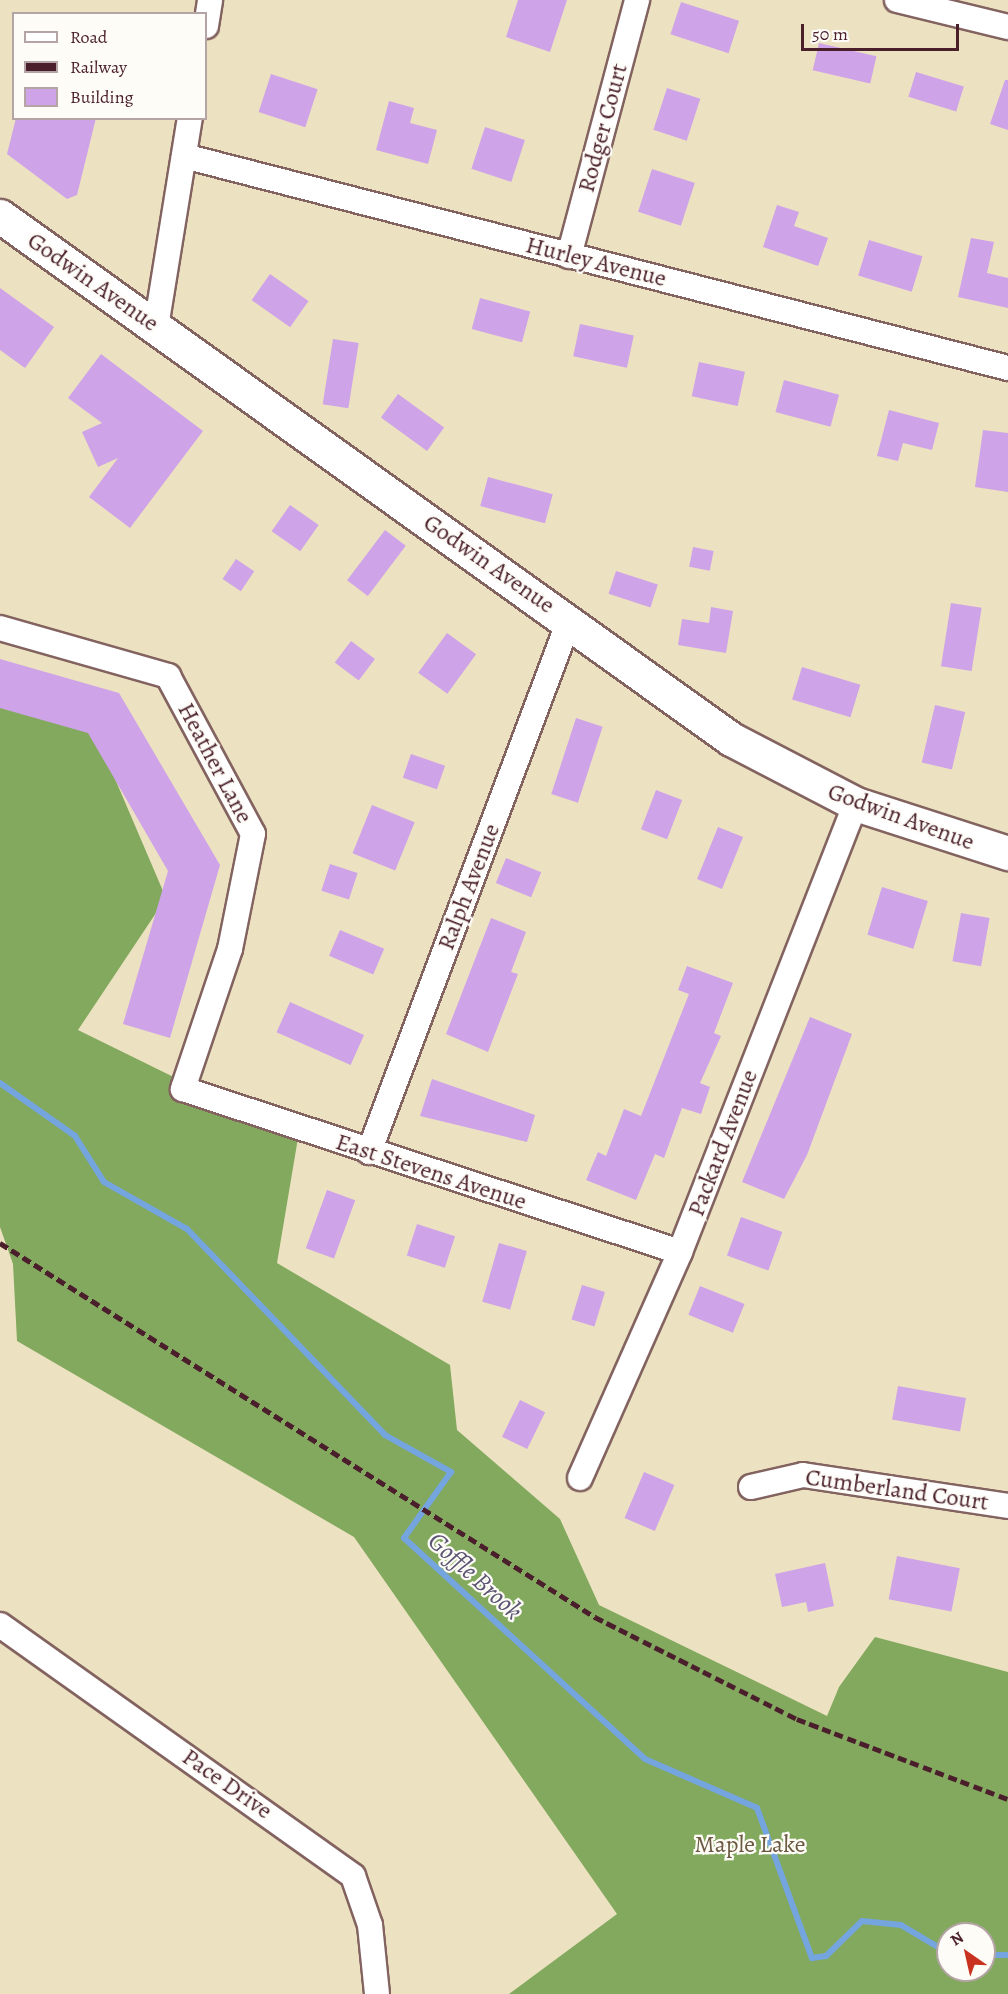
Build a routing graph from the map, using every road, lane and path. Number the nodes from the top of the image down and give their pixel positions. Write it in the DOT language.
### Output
graph roads {
  1 [pos="210,0"];
  2 [pos="638,0"];
  3 [pos="897,0"];
  4 [pos="207,20"];
  5 [pos="1008,27"];
  6 [pos="190,120"];
  7 [pos="184,156"];
  8 [pos="0,216"];
  9 [pos="569,256"];
  10 [pos="156,327"];
  11 [pos="1008,368"];
  12 [pos="569,621"];
  13 [pos="0,628"];
  14 [pos="856,804"];
  15 [pos="1007,849"];
  16 [pos="183,1089"];
  17 [pos="369,1152"];
  18 [pos="680,1252"];
  19 [pos="580,1478"];
  20 [pos="751,1487"];
  21 [pos="1008,1506"];
  22 [pos="0,1625"];
  23 [pos="377,1994"];
  1 -- 4 [label="street"];
  2 -- 9 [label="street, Rodger Court"];
  3 -- 5 [label="street"];
  6 -- 7 [label="street"];
  7 -- 9 [label="street, Hurley Avenue"];
  7 -- 10 [label="street"];
  8 -- 10 [label="main road, Godwin Avenue"];
  9 -- 11 [label="street, Hurley Avenue"];
  10 -- 12 [label="main road, Godwin Avenue"];
  12 -- 14 [label="main road, Godwin Avenue"];
  12 -- 17 [label="street, Ralph Avenue"];
  13 -- 16 [label="street, Heather Lane"];
  14 -- 15 [label="main road, Godwin Avenue"];
  14 -- 18 [label="street, Packard Avenue"];
  16 -- 17 [label="street, East Stevens Avenue"];
  17 -- 18 [label="street, East Stevens Avenue"];
  18 -- 19 [label="street, Packard Avenue"];
  20 -- 21 [label="street, Cumberland Court"];
  22 -- 23 [label="street, Pace Drive"];
}
